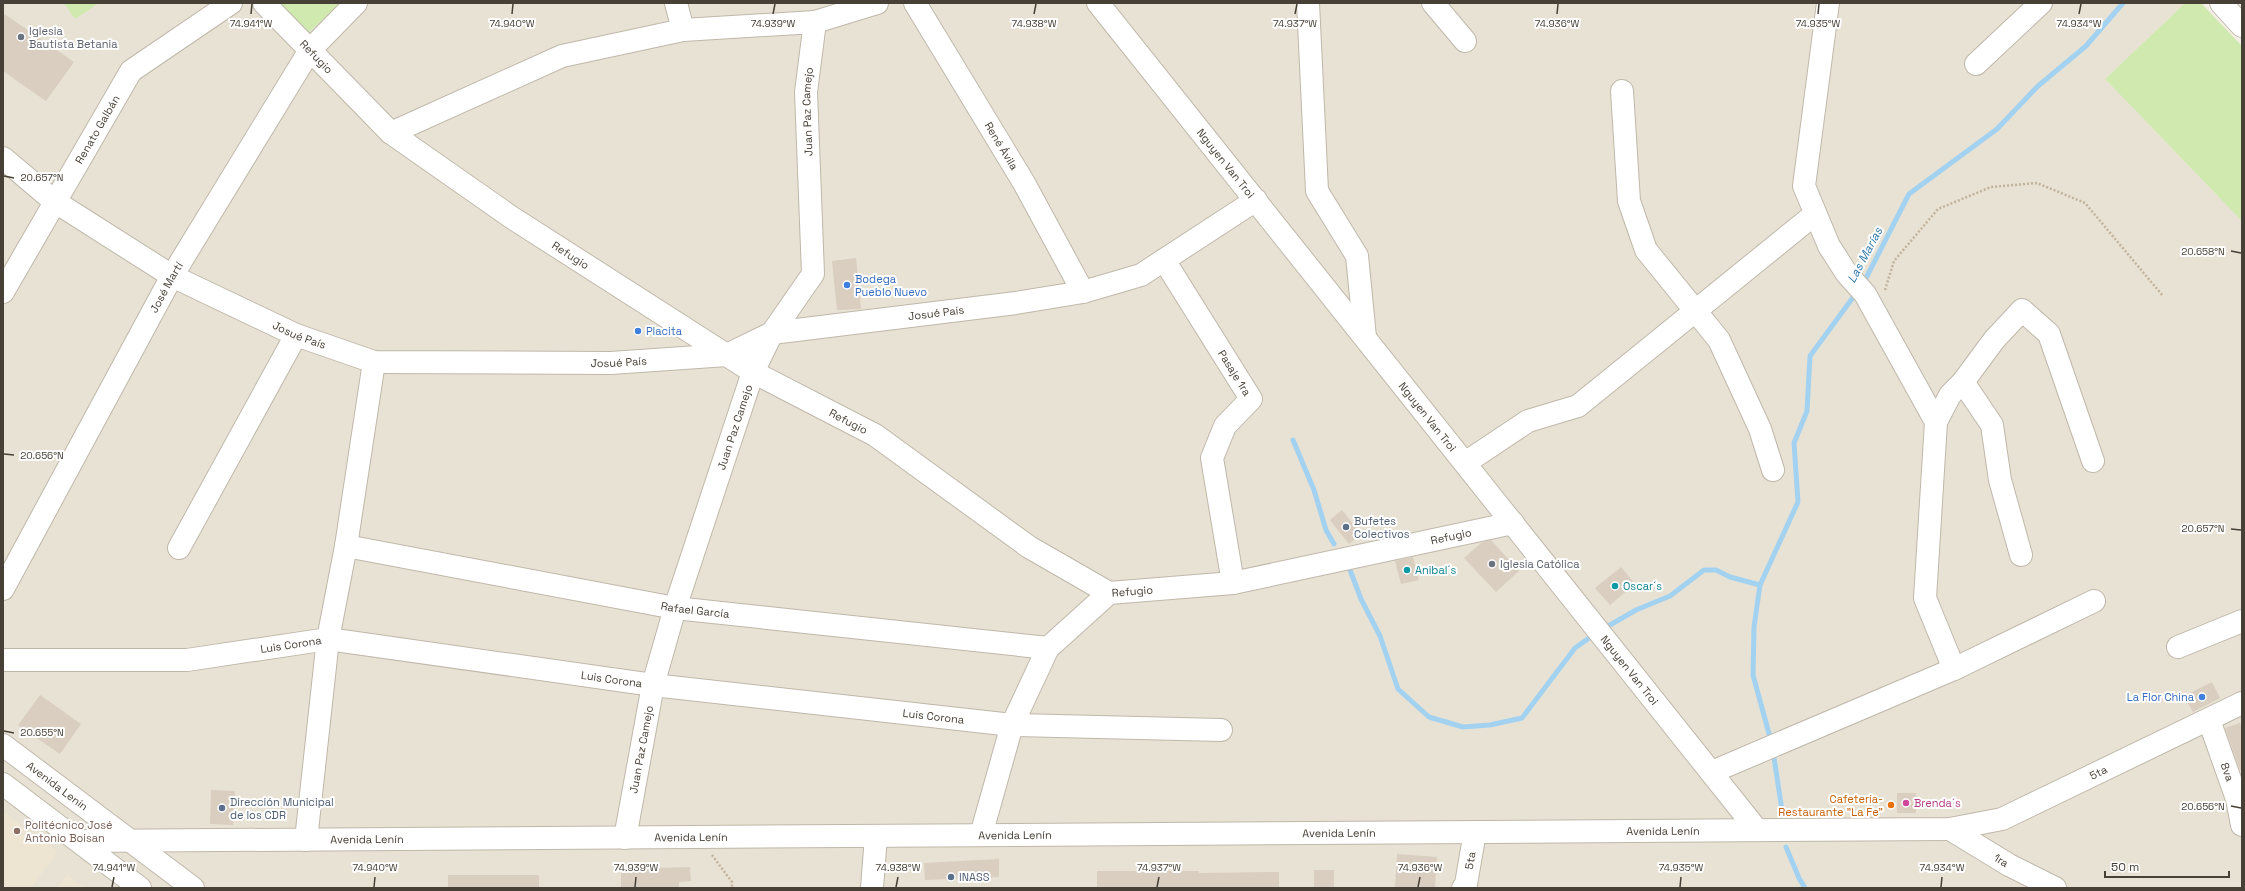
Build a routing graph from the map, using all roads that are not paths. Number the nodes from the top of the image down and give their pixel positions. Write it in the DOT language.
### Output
graph roads {
  1 [pos="231,3"];
  2 [pos="264,3"];
  3 [pos="356,3"];
  4 [pos="676,3"];
  5 [pos="877,3"];
  6 [pos="915,3"];
  7 [pos="1098,3"];
  8 [pos="1308,3"];
  9 [pos="1433,3"];
  10 [pos="1828,3"];
  11 [pos="2040,3"];
  12 [pos="2221,3"];
  13 [pos="815,22"];
  14 [pos="2242,26"];
  15 [pos="683,30"];
  16 [pos="1465,41"];
  17 [pos="310,50"];
  18 [pos="1976,64"];
  19 [pos="1622,91"];
  20 [pos="391,133"];
  21 [pos="3,158"];
  22 [pos="1256,200"];
  23 [pos="54,201"];
  24 [pos="1815,214"];
  25 [pos="1164,260"];
  26 [pos="172,276"];
  27 [pos="3,292"];
  28 [pos="1083,292"];
  29 [pos="1695,310"];
  30 [pos="772,333"];
  31 [pos="296,335"];
  32 [pos="1365,337"];
  33 [pos="727,355"];
  34 [pos="374,362"];
  35 [pos="753,372"];
  36 [pos="1963,382"];
  37 [pos="1936,422"];
  38 [pos="2093,461"];
  39 [pos="1465,463"];
  40 [pos="1773,470"];
  41 [pos="1513,523"];
  42 [pos="346,546"];
  43 [pos="179,548"];
  44 [pos="2021,555"];
  45 [pos="1233,583"];
  46 [pos="3,589"];
  47 [pos="1109,593"];
  48 [pos="2094,601"];
  49 [pos="675,608"];
  50 [pos="2242,621"];
  51 [pos="328,639"];
  52 [pos="2178,647"];
  53 [pos="1048,648"];
  54 [pos="3,660"];
  55 [pos="1954,669"];
  56 [pos="653,685"];
  57 [pos="2242,703"];
  58 [pos="2209,720"];
  59 [pos="1012,725"];
  60 [pos="1221,730"];
  61 [pos="3,745"];
  62 [pos="1712,772"];
  63 [pos="3,784"];
  64 [pos="2242,825"];
  65 [pos="1950,828"];
  66 [pos="1757,830"];
  67 [pos="1475,832"];
  68 [pos="982,835"];
  69 [pos="876,836"];
  70 [pos="625,838"];
  71 [pos="306,840"];
  72 [pos="79,841"];
  73 [pos="131,841"];
  74 [pos="1467,887"];
  75 [pos="2049,887"];
  76 [pos="140,888"];
  77 [pos="193,888"];
  78 [pos="872,888"];
  1 -- 23 [label="street, Renato Galbán"];
  2 -- 17 [label="street, Refugio"];
  3 -- 17 [label="street, José Martí"];
  4 -- 15 [label="street"];
  5 -- 13 [label="street"];
  6 -- 28 [label="street, René Ávila"];
  7 -- 22 [label="street, Nguyen Van Troi"];
  8 -- 32 [label="street"];
  9 -- 16 [label="street"];
  10 -- 24 [label="street"];
  11 -- 18 [label="street"];
  12 -- 14 [label="street"];
  13 -- 15 [label="street"];
  13 -- 30 [label="street, Juan Paz Camejo"];
  15 -- 20 [label="street"];
  17 -- 20 [label="street, Refugio"];
  17 -- 26 [label="street, José Martí"];
  19 -- 29 [label="street"];
  20 -- 33 [label="street, Refugio"];
  21 -- 23 [label="street, Josué País"];
  22 -- 25 [label="street, Josué País"];
  22 -- 32 [label="street, Nguyen Van Troi"];
  23 -- 26 [label="street, Josué País"];
  23 -- 27 [label="street, Renato Galbán"];
  24 -- 29 [label="street"];
  24 -- 37 [label="street"];
  25 -- 28 [label="street, Josué País"];
  25 -- 45 [label="street, Pasaje 1ra"];
  26 -- 31 [label="street, Josué País"];
  26 -- 46 [label="street, José Martí"];
  28 -- 30 [label="street, Josué País"];
  29 -- 39 [label="street"];
  29 -- 40 [label="street"];
  30 -- 33 [label="street, Josué País"];
  30 -- 35 [label="street, Juan Paz Camejo"];
  31 -- 34 [label="street, Josué País"];
  31 -- 43 [label="street"];
  32 -- 39 [label="street, Nguyen Van Troi"];
  33 -- 34 [label="street, Josué País"];
  33 -- 35 [label="street, Refugio"];
  34 -- 42 [label="street"];
  35 -- 47 [label="street, Refugio"];
  35 -- 49 [label="street, Juan Paz Camejo"];
  36 -- 37 [label="street"];
  36 -- 38 [label="street"];
  36 -- 44 [label="street"];
  37 -- 55 [label="street"];
  39 -- 41 [label="street, Nguyen Van Troi"];
  41 -- 45 [label="street, Refugio"];
  41 -- 62 [label="street, Nguyen Van Troi"];
  42 -- 49 [label="street, Rafael García"];
  42 -- 51 [label="street"];
  45 -- 47 [label="street, Refugio"];
  47 -- 53 [label="street"];
  48 -- 55 [label="street"];
  49 -- 53 [label="street, Rafael García"];
  49 -- 56 [label="street, Juan Paz Camejo"];
  50 -- 52 [label="street"];
  51 -- 54 [label="street, Luis Corona"];
  51 -- 56 [label="street, Luis Corona"];
  51 -- 71 [label="street"];
  53 -- 59 [label="street"];
  55 -- 62 [label="street"];
  56 -- 59 [label="street, Luis Corona"];
  56 -- 70 [label="street, Juan Paz Camejo"];
  57 -- 58 [label="street, 5ta"];
  58 -- 64 [label="street, 8va"];
  58 -- 65 [label="street, 5ta"];
  59 -- 60 [label="street, Luis Corona"];
  59 -- 68 [label="street"];
  61 -- 73 [label="street, Avenida Lenin"];
  62 -- 66 [label="street, Nguyen Van Troi"];
  63 -- 72 [label="street"];
  65 -- 66 [label="street, Avenida Lenín"];
  65 -- 75 [label="street, 1ra"];
  66 -- 67 [label="street, Avenida Lenín"];
  67 -- 68 [label="street, Avenida Lenín"];
  67 -- 74 [label="street, 5ta"];
  68 -- 69 [label="street, Avenida Lenín"];
  69 -- 70 [label="street, Avenida Lenín"];
  69 -- 78 [label="street"];
  70 -- 71 [label="street, Avenida Lenín"];
  71 -- 73 [label="street, Avenida Lenín"];
  72 -- 73 [label="street, Avenida Lenín"];
  72 -- 76 [label="street"];
  73 -- 77 [label="street, Avenida Lenin"];
}
